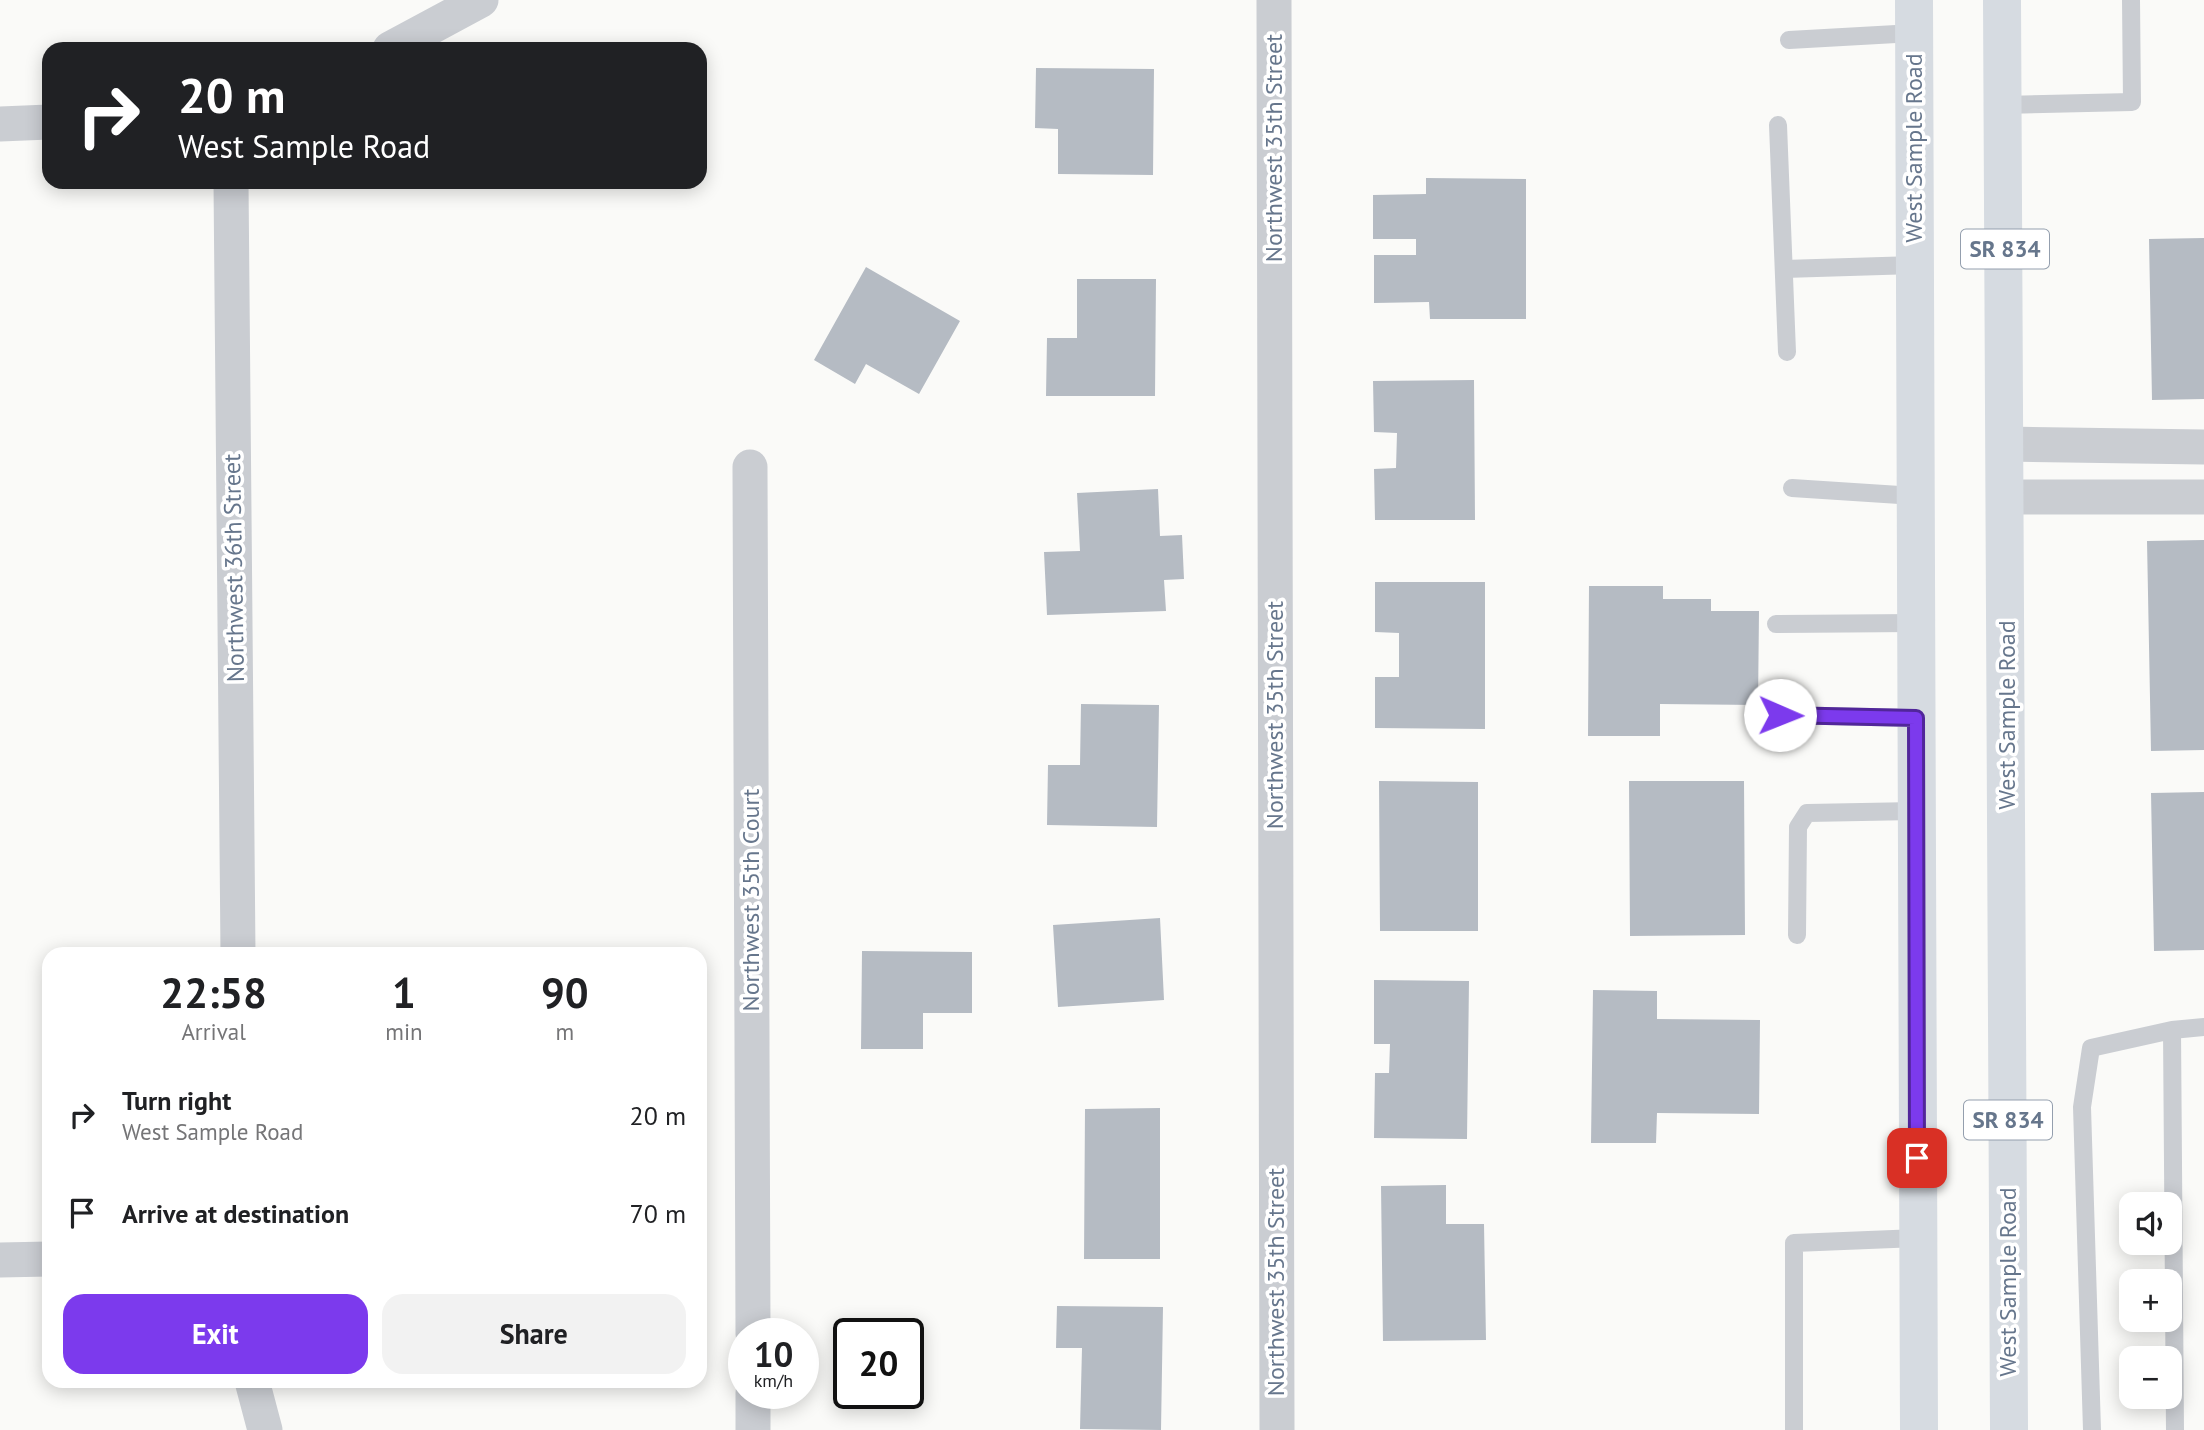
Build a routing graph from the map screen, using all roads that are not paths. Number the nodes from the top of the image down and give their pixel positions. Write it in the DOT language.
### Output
graph roads {
  1 [pos="481,0"];
  2 [pos="1273,0"];
  3 [pos="2002,0"];
  4 [pos="2131,0"];
  5 [pos="1914,17"];
  6 [pos="1789,40"];
  7 [pos="403,42"];
  8 [pos="2003,105"];
  9 [pos="42,122"];
  10 [pos="0,124"];
  11 [pos="1779,125"];
  12 [pos="231,189"];
  13 [pos="1915,265"];
  14 [pos="1784,269"];
  15 [pos="1787,352"];
  16 [pos="2006,444"];
  17 [pos="2204,447"];
  18 [pos="750,467"];
  19 [pos="1792,488"];
  20 [pos="1915,496"];
  21 [pos="2006,497"];
  22 [pos="2204,497"];
  23 [pos="1916,623"];
  24 [pos="1776,624"];
  25 [pos="1780,715"];
  26 [pos="1916,718"];
  27 [pos="1916,811"];
  28 [pos="1797,935"];
  29 [pos="238,947"];
  30 [pos="2204,1027"];
  31 [pos="2172,1030"];
  32 [pos="1918,1238"];
  33 [pos="42,1259"];
  34 [pos="0,1260"];
  35 [pos="753,1318"];
  36 [pos="254,1388"];
  37 [pos="753,1409"];
  38 [pos="265,1430"];
  39 [pos="753,1430"];
  40 [pos="1277,1430"];
  41 [pos="1794,1430"];
  42 [pos="1919,1430"];
  43 [pos="2009,1430"];
  44 [pos="2092,1430"];
  45 [pos="2175,1430"];
  1 -- 7 [label="street"];
  2 -- 40 [label="street, Northwest 35th Street"];
  3 -- 8 [label="main road, West Sample Road / SR 834"];
  4 -- 8 [label="lane"];
  5 -- 6 [label="lane"];
  5 -- 13 [label="main road, West Sample Road"];
  8 -- 16 [label="main road, West Sample Road / SR 834"];
  9 -- 10 [label="street"];
  11 -- 14 [label="lane"];
  12 -- 29 [label="street, Northwest 36th Street"];
  13 -- 14 [label="lane"];
  13 -- 20 [label="main road, West Sample Road"];
  14 -- 15 [label="lane"];
  16 -- 17 [label="street"];
  16 -- 21 [label="main road, West Sample Road / SR 834"];
  18 -- 35 [label="street, Northwest 35th Court"];
  19 -- 20 [label="lane"];
  20 -- 23 [label="main road, West Sample Road"];
  21 -- 22 [label="street"];
  21 -- 43 [label="main road, West Sample Road / SR 834"];
  23 -- 24 [label="lane"];
  23 -- 26 [label="main road, West Sample Road"];
  25 -- 26 [label="lane"];
  26 -- 27 [label="main road, West Sample Road"];
  27 -- 28 [label="lane"];
  27 -- 32 [label="main road, West Sample Road"];
  30 -- 31 [label="lane"];
  31 -- 44 [label="lane"];
  31 -- 45 [label="lane"];
  32 -- 41 [label="lane"];
  32 -- 42 [label="main road, West Sample Road"];
  33 -- 34 [label="street"];
  36 -- 38 [label="street"];
  37 -- 39 [label="street"];
}
